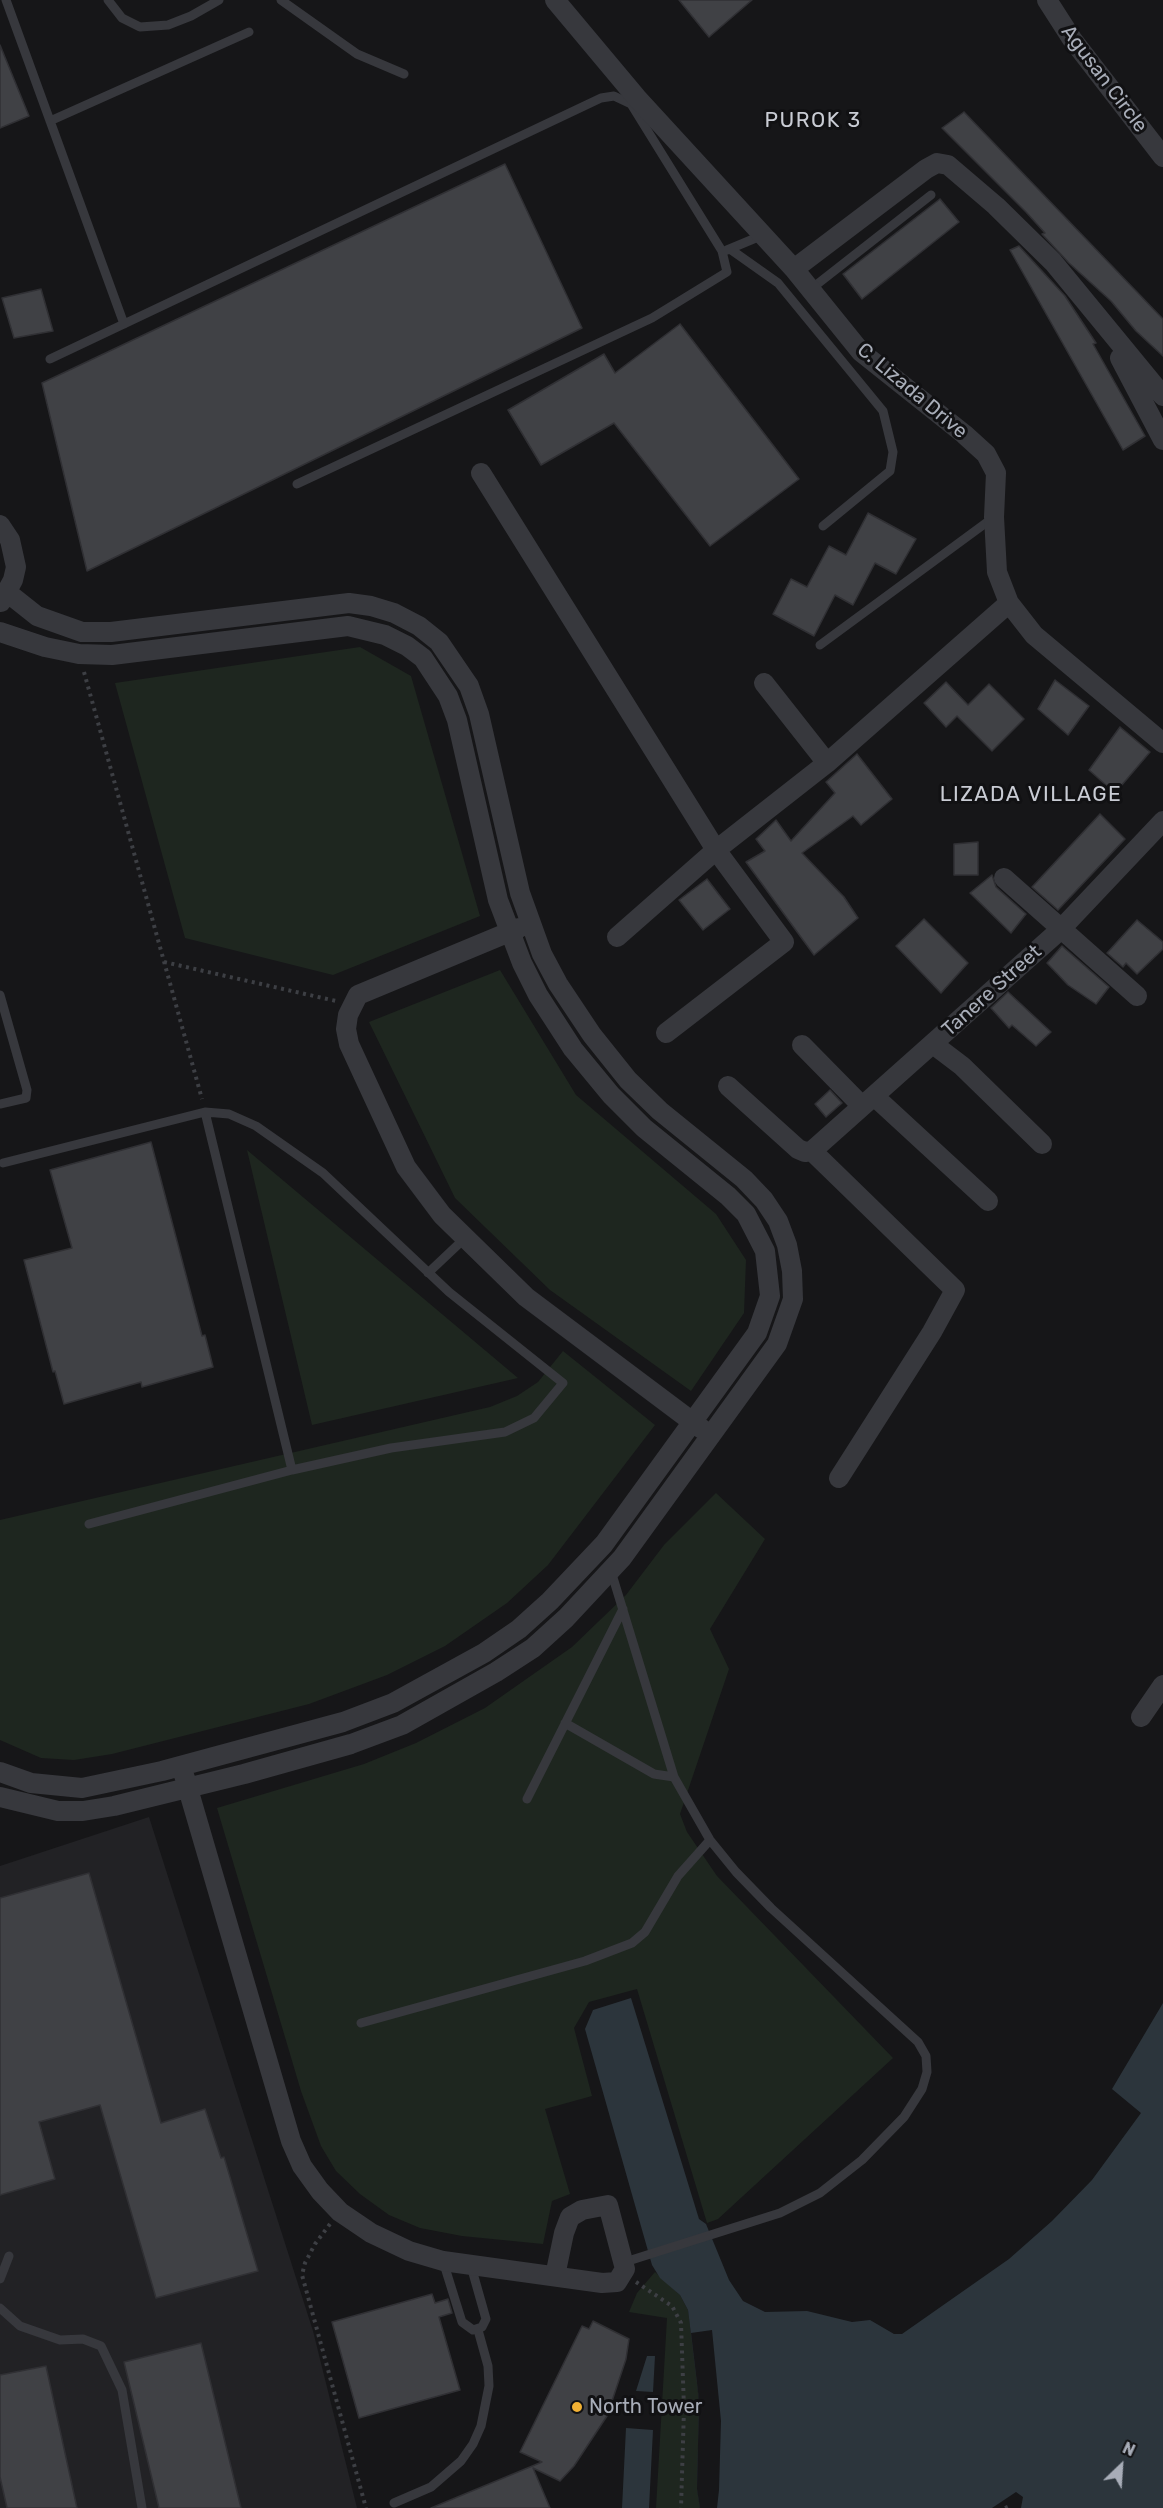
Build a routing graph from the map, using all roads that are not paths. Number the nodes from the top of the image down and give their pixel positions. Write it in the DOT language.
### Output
graph roads {
  1 [pos="6,0"];
  2 [pos="108,0"];
  3 [pos="219,0"];
  4 [pos="281,0"];
  5 [pos="555,0"];
  6 [pos="1047,0"];
  7 [pos="249,32"];
  8 [pos="404,74"];
  9 [pos="50,121"];
  10 [pos="1163,157"];
  11 [pos="931,195"];
  12 [pos="763,235"];
  13 [pos="726,250"];
  14 [pos="794,269"];
  15 [pos="811,289"];
  16 [pos="1102,323"];
  17 [pos="124,324"];
  18 [pos="50,359"];
  19 [pos="1163,396"];
  20 [pos="1163,440"];
  21 [pos="481,473"];
  22 [pos="297,484"];
  23 [pos="994,517"];
  24 [pos="0,525"];
  25 [pos="823,526"];
  26 [pos="4,598"];
  27 [pos="1009,603"];
  28 [pos="0,632"];
  29 [pos="820,645"];
  30 [pos="764,683"];
  31 [pos="1163,743"];
  32 [pos="827,763"];
  33 [pos="1163,821"];
  34 [pos="716,850"];
  35 [pos="509,851"];
  36 [pos="487,855"];
  37 [pos="1004,878"];
  38 [pos="530,924"];
  39 [pos="1060,930"];
  40 [pos="509,932"];
  41 [pos="616,937"];
  42 [pos="0,995"];
  43 [pos="1137,996"];
  44 [pos="666,1033"];
  45 [pos="933,1044"];
  46 [pos="802,1045"];
  47 [pos="728,1086"];
  48 [pos="868,1101"];
  49 [pos="0,1104"];
  50 [pos="205,1112"];
  51 [pos="1042,1144"];
  52 [pos="812,1151"];
  53 [pos="3,1163"];
  54 [pos="988,1202"];
  55 [pos="464,1239"];
  56 [pos="428,1273"];
  57 [pos="693,1422"];
  58 [pos="711,1436"];
  59 [pos="292,1470"];
  60 [pos="839,1478"];
  61 [pos="89,1524"];
  62 [pos="611,1571"];
  63 [pos="623,1608"];
  64 [pos="1163,1685"];
  65 [pos="1142,1717"];
  66 [pos="565,1723"];
  67 [pos="182,1766"];
  68 [pos="0,1772"];
  69 [pos="674,1776"];
  70 [pos="188,1788"];
  71 [pos="0,1797"];
  72 [pos="527,1799"];
  73 [pos="710,1840"];
  74 [pos="361,2023"];
  75 [pos="9,2256"];
  76 [pos="443,2261"];
  77 [pos="471,2266"];
  78 [pos="624,2269"];
  79 [pos="555,2276"];
  80 [pos="0,2279"];
  81 [pos="0,2308"];
  82 [pos="478,2330"];
  83 [pos="393,2503"];
  84 [pos="142,2508"];
  1 -- 9 [label="lane"];
  2 -- 3 [label="lane"];
  4 -- 8 [label="lane"];
  5 -- 12 [label="street, C. Lizada Drive"];
  6 -- 10 [label="street, Agusan Circle"];
  7 -- 9 [label="lane"];
  9 -- 17 [label="lane"];
  11 -- 15 [label="lane"];
  12 -- 13 [label="lane"];
  12 -- 14 [label="street, C. Lizada Drive"];
  13 -- 17 [label="lane"];
  13 -- 22 [label="lane"];
  13 -- 25 [label="lane"];
  14 -- 15 [label="street, C. Lizada Drive"];
  14 -- 16 [label="street"];
  15 -- 23 [label="street, C. Lizada Drive"];
  16 -- 19 [label="street"];
  16 -- 20 [label="street"];
  17 -- 18 [label="lane"];
  21 -- 34 [label="street"];
  23 -- 27 [label="street, C. Lizada Drive"];
  23 -- 29 [label="lane"];
  24 -- 26 [label="street"];
  26 -- 35 [label="street"];
  27 -- 31 [label="street, C. Lizada Drive"];
  27 -- 32 [label="street"];
  28 -- 36 [label="street"];
  30 -- 32 [label="street"];
  32 -- 34 [label="street"];
  33 -- 39 [label="street, Tanere Street"];
  34 -- 41 [label="street"];
  34 -- 44 [label="street"];
  35 -- 36 [label="street"];
  35 -- 38 [label="street"];
  36 -- 40 [label="street"];
  37 -- 39 [label="street"];
  38 -- 40 [label="street"];
  38 -- 58 [label="street"];
  39 -- 43 [label="street"];
  39 -- 45 [label="street, Tanere Street"];
  40 -- 55 [label="street"];
  40 -- 57 [label="street"];
  42 -- 49 [label="lane"];
  45 -- 48 [label="street, Tanere Street"];
  45 -- 51 [label="street"];
  46 -- 48 [label="street"];
  47 -- 52 [label="street"];
  48 -- 52 [label="street, Tanere Street"];
  48 -- 54 [label="street"];
  50 -- 53 [label="lane"];
  50 -- 56 [label="lane"];
  50 -- 59 [label="lane"];
  52 -- 60 [label="street"];
  55 -- 56 [label="lane"];
  55 -- 57 [label="street"];
  56 -- 59 [label="lane"];
  57 -- 58 [label="street"];
  57 -- 67 [label="street"];
  58 -- 62 [label="street"];
  59 -- 61 [label="lane"];
  62 -- 63 [label="lane"];
  62 -- 70 [label="street"];
  63 -- 66 [label="lane"];
  63 -- 69 [label="lane"];
  64 -- 65 [label="street"];
  66 -- 69 [label="lane"];
  66 -- 72 [label="lane"];
  67 -- 68 [label="street"];
  67 -- 70 [label="street"];
  69 -- 73 [label="lane"];
  70 -- 71 [label="street"];
  70 -- 76 [label="street"];
  73 -- 74 [label="lane"];
  73 -- 78 [label="lane"];
  75 -- 80 [label="lane"];
  76 -- 77 [label="street"];
  76 -- 82 [label="lane"];
  77 -- 79 [label="street"];
  77 -- 82 [label="lane"];
  78 -- 79 [label="street"];
  78 -- 79 [label="street"];
  81 -- 84 [label="lane"];
  82 -- 83 [label="lane"];
}
